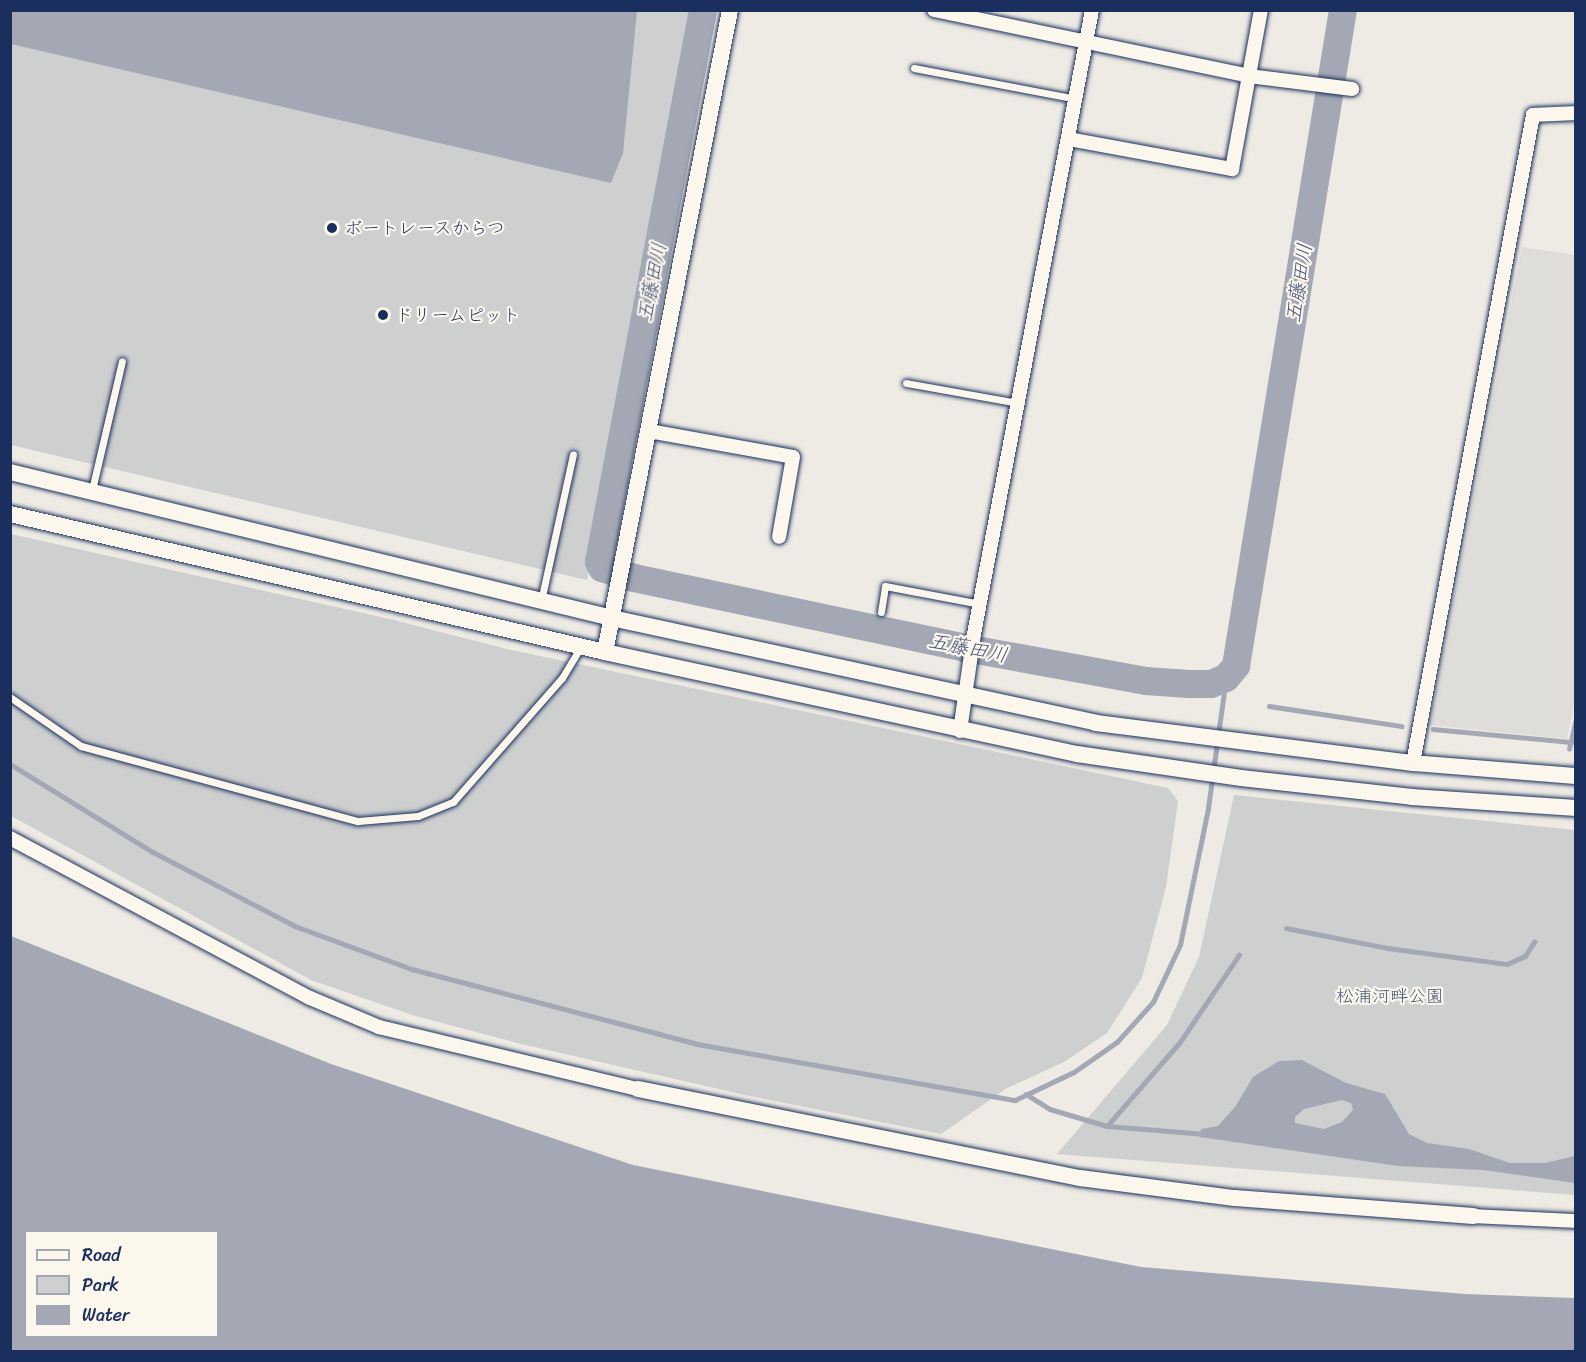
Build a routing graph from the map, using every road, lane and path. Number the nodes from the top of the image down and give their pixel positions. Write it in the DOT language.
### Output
graph roads {
  1 [pos="730,10"];
  2 [pos="934,10"];
  3 [pos="1092,10"];
  4 [pos="1261,10"];
  5 [pos="1087,40"];
  6 [pos="914,68"];
  7 [pos="1249,76"];
  8 [pos="1352,89"];
  9 [pos="1076,99"];
  10 [pos="1575,113"];
  11 [pos="1068,139"];
  12 [pos="122,361"];
  13 [pos="906,383"];
  14 [pos="1018,403"];
  15 [pos="649,431"];
  16 [pos="573,454"];
  17 [pos="10,472"];
  18 [pos="92,490"];
  19 [pos="10,514"];
  20 [pos="779,537"];
  21 [pos="542,600"];
  22 [pos="980,604"];
  23 [pos="881,612"];
  24 [pos="612,618"];
  25 [pos="581,646"];
  26 [pos="605,652"];
  27 [pos="10,697"];
  28 [pos="965,698"];
  29 [pos="960,731"];
  30 [pos="1413,763"];
  31 [pos="1575,776"];
  32 [pos="1575,808"];
  33 [pos="10,838"];
  34 [pos="638,1089"];
  35 [pos="1473,1216"];
  36 [pos="1575,1221"];
  1 -- 15 [label="street"];
  2 -- 5 [label="street"];
  3 -- 5 [label="street"];
  4 -- 7 [label="street"];
  5 -- 7 [label="street"];
  5 -- 9 [label="street"];
  6 -- 9 [label="lane"];
  7 -- 8 [label="street"];
  7 -- 11 [label="street"];
  9 -- 11 [label="street"];
  10 -- 30 [label="street"];
  11 -- 14 [label="street"];
  12 -- 18 [label="lane"];
  13 -- 14 [label="lane"];
  14 -- 22 [label="street"];
  15 -- 20 [label="street"];
  15 -- 24 [label="street"];
  16 -- 21 [label="lane"];
  17 -- 18 [label="street"];
  18 -- 21 [label="street"];
  19 -- 25 [label="street"];
  21 -- 24 [label="street"];
  22 -- 23 [label="lane"];
  22 -- 28 [label="street"];
  24 -- 26 [label="street"];
  24 -- 28 [label="street"];
  25 -- 26 [label="street"];
  25 -- 27 [label="lane"];
  26 -- 29 [label="street"];
  28 -- 29 [label="street"];
  28 -- 30 [label="street"];
  29 -- 32 [label="street"];
  30 -- 31 [label="street"];
  33 -- 34 [label="street"];
  34 -- 35 [label="street"];
  35 -- 36 [label="street"];
}
